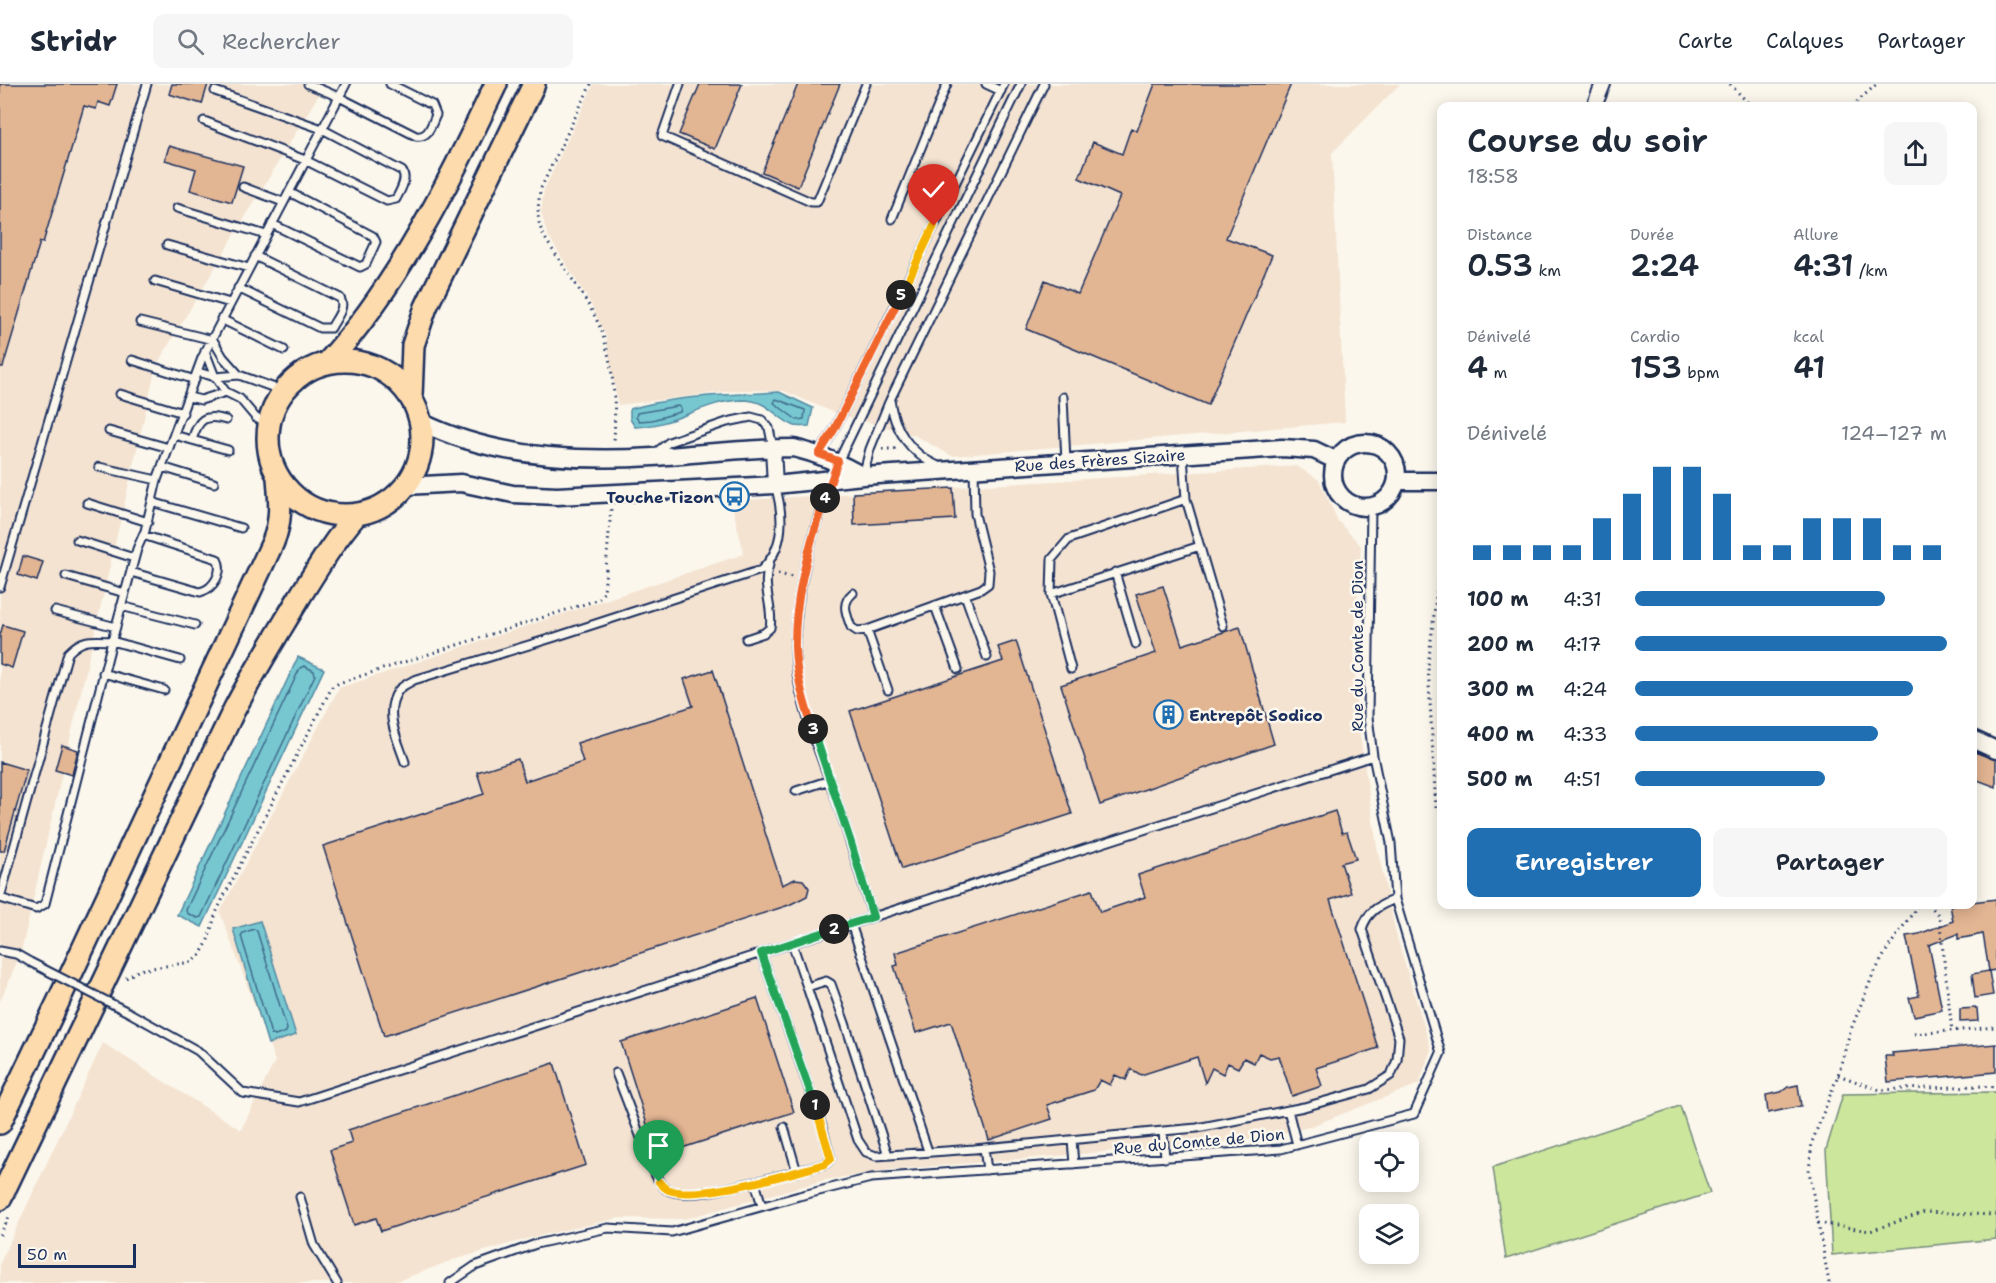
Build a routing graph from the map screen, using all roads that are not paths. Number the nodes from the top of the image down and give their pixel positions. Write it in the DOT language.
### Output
graph roads {
  1 [pos="147,84"];
  2 [pos="308,84"];
  3 [pos="346,84"];
  4 [pos="390,84"];
  5 [pos="496,84"];
  6 [pos="534,84"];
  7 [pos="680,84"];
  8 [pos="866,84"];
  9 [pos="947,84"];
  10 [pos="986,84"];
  11 [pos="1022,84"];
  12 [pos="1044,84"];
  13 [pos="1603,84"];
  14 [pos="1002,87"];
  15 [pos="214,91"];
  16 [pos="339,97"];
  17 [pos="1596,102"];
  18 [pos="204,121"];
  19 [pos="322,129"];
  20 [pos="305,160"];
  21 [pos="243,187"];
  22 [pos="289,192"];
  23 [pos="283,202"];
  24 [pos="177,207"];
  25 [pos="892,219"];
  26 [pos="272,224"];
  27 [pos="266,235"];
  28 [pos="166,244"];
  29 [pos="255,256"];
  30 [pos="249,268"];
  31 [pos="155,281"];
  32 [pos="238,288"];
  33 [pos="230,303"];
  34 [pos="221,319"];
  35 [pos="140,322"];
  36 [pos="213,340"];
  37 [pos="285,350"];
  38 [pos="206,351"];
  39 [pos="132,360"];
  40 [pos="328,362"];
  41 [pos="198,372"];
  42 [pos="239,375"];
  43 [pos="215,377"];
  44 [pos="195,380"];
  45 [pos="283,391"];
  46 [pos="226,392"];
  47 [pos="120,394"];
  48 [pos="189,397"];
  49 [pos="411,398"];
  50 [pos="1063,398"];
  51 [pos="890,400"];
  52 [pos="183,413"];
  53 [pos="226,420"];
  54 [pos="421,422"];
  55 [pos="268,424"];
  56 [pos="110,431"];
  57 [pos="174,435"];
  58 [pos="192,440"];
  59 [pos="169,448"];
  60 [pos="773,448"];
  61 [pos="228,450"];
  62 [pos="819,454"];
  63 [pos="1183,455"];
  64 [pos="651,457"];
  65 [pos="1335,460"];
  66 [pos="838,461"];
  67 [pos="1066,462"];
  68 [pos="99,468"];
  69 [pos="162,468"];
  70 [pos="974,468"];
  71 [pos="948,470"];
  72 [pos="863,476"];
  73 [pos="278,478"];
  74 [pos="157,480"];
  75 [pos="830,481"];
  76 [pos="1397,481"];
  77 [pos="1437,481"];
  78 [pos="214,483"];
  79 [pos="775,485"];
  80 [pos="405,486"];
  81 [pos="1186,500"];
  82 [pos="152,502"];
  83 [pos="87,503"];
  84 [pos="1371,507"];
  85 [pos="357,514"];
  86 [pos="148,522"];
  87 [pos="241,528"];
  88 [pos="143,535"];
  89 [pos="77,540"];
  90 [pos="1200,546"];
  91 [pos="134,558"];
  92 [pos="770,563"];
  93 [pos="130,572"];
  94 [pos="1115,572"];
  95 [pos="2,575"];
  96 [pos="66,576"];
  97 [pos="0,587"];
  98 [pos="125,593"];
  99 [pos="853,593"];
  100 [pos="1051,594"];
  101 [pos="965,595"];
  102 [pos="121,606"];
  103 [pos="935,606"];
  104 [pos="55,611"];
  105 [pos="195,625"];
  106 [pos="1223,626"];
  107 [pos="116,627"];
  108 [pos="867,630"];
  109 [pos="746,639"];
  110 [pos="112,641"];
  111 [pos="1136,645"];
  112 [pos="987,657"];
  113 [pos="180,660"];
  114 [pos="958,669"];
  115 [pos="1071,669"];
  116 [pos="103,673"];
  117 [pos="164,690"];
  118 [pos="888,690"];
  119 [pos="1977,742"];
  120 [pos="1996,750"];
  121 [pos="1373,756"];
  122 [pos="405,762"];
  123 [pos="830,780"];
  124 [pos="796,791"];
  125 [pos="0,898"];
  126 [pos="1395,899"];
  127 [pos="873,917"];
  128 [pos="851,924"];
  129 [pos="792,943"];
  130 [pos="0,951"];
  131 [pos="761,953"];
  132 [pos="807,987"];
  133 [pos="616,1073"];
  134 [pos="1288,1110"];
  135 [pos="0,1123"];
  136 [pos="784,1127"];
  137 [pos="1163,1131"];
  138 [pos="1072,1140"];
  139 [pos="1297,1145"];
  140 [pos="984,1148"];
  141 [pos="928,1151"];
  142 [pos="888,1155"];
  143 [pos="1165,1158"];
  144 [pos="1074,1164"];
  145 [pos="987,1170"];
  146 [pos="797,1172"];
  147 [pos="755,1182"];
  148 [pos="300,1197"];
  149 [pos="762,1206"];
  150 [pos="5,1207"];
  151 [pos="337,1283"];
  152 [pos="450,1283"];
  1 -- 95 [label="lane"];
  2 -- 16 [label="lane"];
  3 -- 16 [label="lane"];
  4 -- 16 [label="lane"];
  5 -- 40 [label="main road"];
  6 -- 49 [label="main road"];
  7 -- 8 [label="lane"];
  9 -- 25 [label="lane"];
  10 -- 14 [label="lane"];
  11 -- 66 [label="lane"];
  12 -- 51 [label="lane"];
  13 -- 17 [label="street"];
  14 -- 62 [label="lane"];
  15 -- 19 [label="lane"];
  16 -- 19 [label="lane"];
  18 -- 20 [label="lane"];
  19 -- 20 [label="lane"];
  19 -- 20 [label="lane"];
  20 -- 22 [label="lane"];
  21 -- 23 [label="lane"];
  22 -- 23 [label="lane"];
  22 -- 26 [label="lane"];
  23 -- 26 [label="lane"];
  24 -- 27 [label="lane"];
  26 -- 27 [label="lane"];
  27 -- 29 [label="lane"];
  28 -- 30 [label="lane"];
  29 -- 30 [label="lane"];
  29 -- 32 [label="lane"];
  30 -- 32 [label="lane"];
  31 -- 33 [label="lane"];
  32 -- 33 [label="lane"];
  33 -- 34 [label="lane"];
  34 -- 36 [label="lane"];
  34 -- 37 [label="lane"];
  35 -- 36 [label="lane"];
  36 -- 38 [label="lane"];
  36 -- 42 [label="lane"];
  38 -- 41 [label="lane"];
  38 -- 43 [label="lane"];
  39 -- 44 [label="lane"];
  40 -- 45 [label="main road"];
  40 -- 49 [label="main road"];
  41 -- 43 [label="lane"];
  41 -- 44 [label="lane"];
  42 -- 43 [label="lane"];
  42 -- 45 [label="lane"];
  43 -- 46 [label="lane"];
  44 -- 48 [label="lane"];
  45 -- 55 [label="main road"];
  46 -- 48 [label="lane"];
  46 -- 55 [label="lane"];
  47 -- 52 [label="lane"];
  48 -- 52 [label="lane"];
  49 -- 54 [label="main road"];
  50 -- 67 [label="lane"];
  51 -- 71 [label="lane"];
  51 -- 72 [label="lane"];
  52 -- 57 [label="lane"];
  53 -- 58 [label="lane"];
  54 -- 64 [label="street"];
  54 -- 80 [label="main road"];
  55 -- 73 [label="main road"];
  56 -- 59 [label="lane"];
  57 -- 58 [label="lane"];
  57 -- 59 [label="lane"];
  58 -- 61 [label="lane"];
  59 -- 69 [label="lane"];
  60 -- 62 [label="street"];
  60 -- 64 [label="street"];
  60 -- 64 [label="lane"];
  60 -- 79 [label="street"];
  62 -- 66 [label="street"];
  63 -- 65 [label="street, Rue des Frères Sizaire"];
  63 -- 67 [label="street, Rue des Frères Sizaire"];
  63 -- 81 [label="lane"];
  65 -- 76 [label="street"];
  65 -- 84 [label="street"];
  66 -- 72 [label="street"];
  66 -- 75 [label="lane"];
  67 -- 70 [label="street, Rue des Frères Sizaire"];
  68 -- 74 [label="lane"];
  69 -- 74 [label="lane"];
  69 -- 78 [label="lane"];
  70 -- 71 [label="street, Rue des Frères Sizaire"];
  70 -- 101 [label="lane"];
  71 -- 72 [label="street, Rue des Frères Sizaire"];
  72 -- 75 [label="street, Rue des Frères Sizaire"];
  73 -- 85 [label="main road"];
  73 -- 135 [label="main road"];
  74 -- 82 [label="lane"];
  75 -- 79 [label="street, Rue des Frères Sizaire"];
  75 -- 123 [label="lane"];
  76 -- 77 [label="street"];
  76 -- 84 [label="street"];
  79 -- 80 [label="street, Rue des Frères Sizaire"];
  79 -- 92 [label="lane"];
  80 -- 85 [label="main road"];
  81 -- 90 [label="lane"];
  81 -- 100 [label="lane"];
  82 -- 86 [label="lane"];
  82 -- 87 [label="lane"];
  83 -- 86 [label="lane"];
  84 -- 121 [label="lane, Rue du Comte de Dion"];
  85 -- 150 [label="main road"];
  86 -- 88 [label="lane"];
  88 -- 91 [label="lane"];
  88 -- 93 [label="lane"];
  89 -- 91 [label="lane"];
  90 -- 94 [label="lane"];
  90 -- 106 [label="lane"];
  91 -- 93 [label="lane"];
  92 -- 109 [label="lane"];
  92 -- 122 [label="lane"];
  93 -- 98 [label="lane"];
  94 -- 100 [label="lane"];
  94 -- 111 [label="lane"];
  95 -- 97 [label="lane"];
  96 -- 98 [label="lane"];
  98 -- 102 [label="lane"];
  99 -- 108 [label="lane"];
  100 -- 115 [label="lane"];
  101 -- 103 [label="lane"];
  101 -- 112 [label="lane"];
  102 -- 105 [label="lane"];
  102 -- 107 [label="lane"];
  103 -- 108 [label="lane"];
  103 -- 114 [label="lane"];
  104 -- 107 [label="lane"];
  107 -- 110 [label="lane"];
  108 -- 118 [label="lane"];
  110 -- 113 [label="lane"];
  110 -- 116 [label="lane"];
  110 -- 125 [label="lane"];
  116 -- 117 [label="lane"];
  116 -- 125 [label="lane"];
  119 -- 120 [label="street"];
  121 -- 126 [label="lane, Rue du Comte de Dion"];
  121 -- 127 [label="lane"];
  123 -- 124 [label="lane"];
  123 -- 127 [label="lane"];
  126 -- 134 [label="lane"];
  126 -- 139 [label="lane, Rue du Comte de Dion"];
  127 -- 128 [label="lane"];
  128 -- 129 [label="lane"];
  128 -- 141 [label="lane"];
  129 -- 131 [label="lane"];
  129 -- 132 [label="lane"];
  130 -- 131 [label="lane, bridge"];
  131 -- 146 [label="lane"];
  132 -- 142 [label="lane"];
  132 -- 142 [label="lane"];
  133 -- 147 [label="lane"];
  134 -- 137 [label="lane"];
  134 -- 139 [label="lane"];
  136 -- 146 [label="lane"];
  137 -- 138 [label="lane"];
  137 -- 143 [label="lane"];
  138 -- 140 [label="lane"];
  138 -- 144 [label="lane"];
  139 -- 143 [label="lane, Rue du Comte de Dion"];
  140 -- 141 [label="lane"];
  140 -- 145 [label="lane"];
  141 -- 142 [label="lane"];
  143 -- 144 [label="lane, Rue du Comte de Dion"];
  144 -- 145 [label="lane, Rue du Comte de Dion"];
  145 -- 149 [label="lane, Rue du Comte de Dion"];
  146 -- 147 [label="lane"];
  147 -- 149 [label="lane"];
  148 -- 151 [label="lane"];
  149 -- 152 [label="lane, Rue du Comte de Dion"];
}
